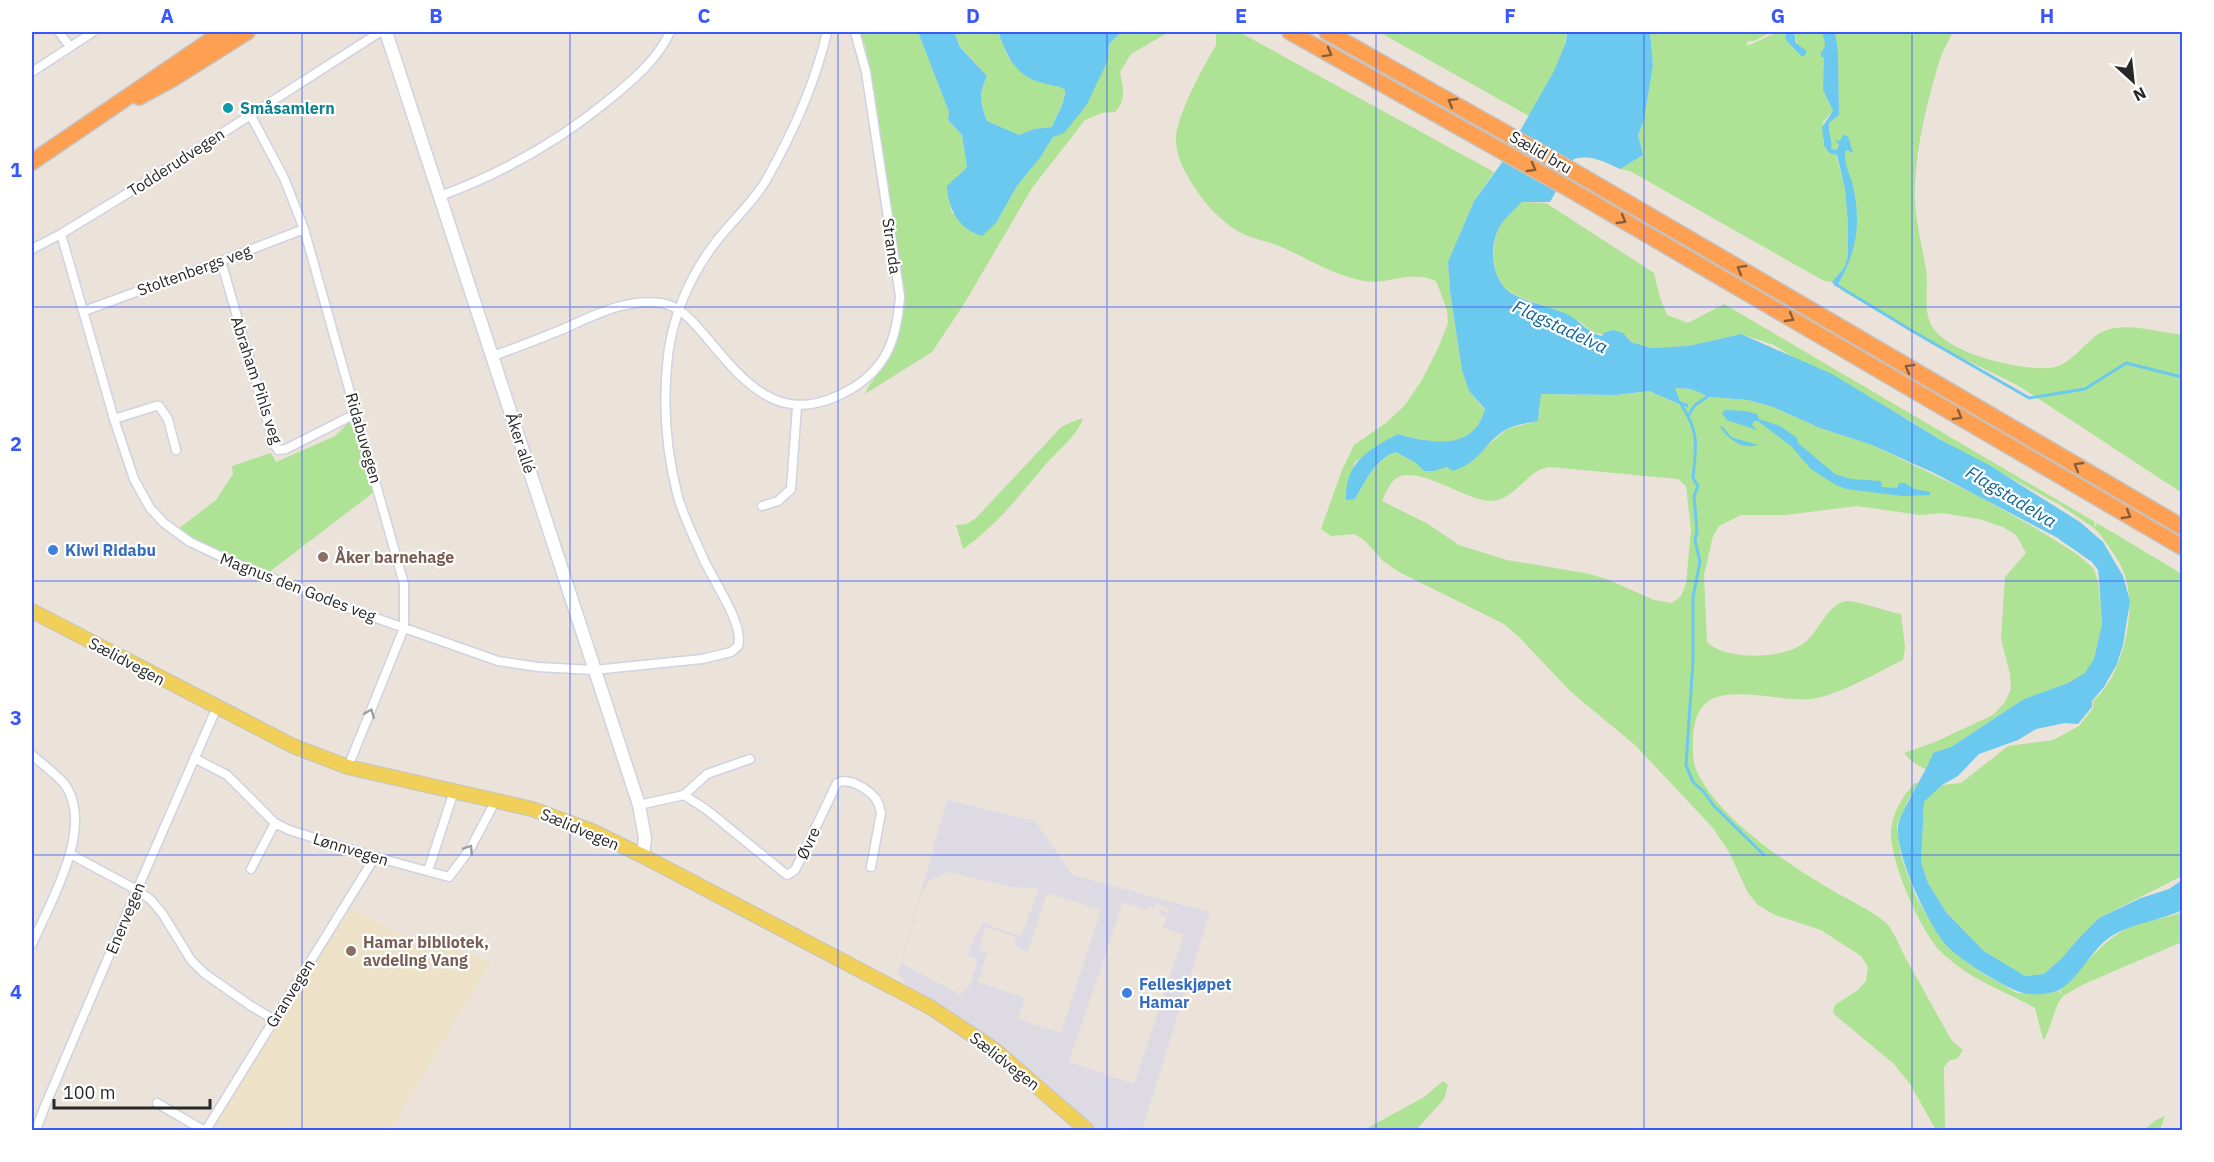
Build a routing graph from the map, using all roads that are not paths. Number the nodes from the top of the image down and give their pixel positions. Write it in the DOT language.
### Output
graph roads {
  1 [pos="59,32"];
  2 [pos="93,32"];
  3 [pos="223,32"];
  4 [pos="247,32"];
  5 [pos="380,32"];
  6 [pos="386,32"];
  7 [pos="670,32"];
  8 [pos="827,32"];
  9 [pos="855,32"];
  10 [pos="1290,32"];
  11 [pos="1327,32"];
  12 [pos="70,46"];
  13 [pos="32,72"];
  14 [pos="250,114"];
  15 [pos="104,115"];
  16 [pos="32,162"];
  17 [pos="440,196"];
  18 [pos="304,229"];
  19 [pos="62,234"];
  20 [pos="32,249"];
  21 [pos="221,261"];
  22 [pos="678,309"];
  23 [pos="84,311"];
  24 [pos="493,356"];
  25 [pos="797,406"];
  26 [pos="357,413"];
  27 [pos="114,419"];
  28 [pos="176,450"];
  29 [pos="762,506"];
  30 [pos="2182,527"];
  31 [pos="2182,547"];
  32 [pos="32,611"];
  33 [pos="404,628"];
  34 [pos="594,670"];
  35 [pos="217,707"];
  36 [pos="32,755"];
  37 [pos="194,758"];
  38 [pos="750,759"];
  39 [pos="348,767"];
  40 [pos="454,791"];
  41 [pos="684,795"];
  42 [pos="496,800"];
  43 [pos="639,805"];
  44 [pos="275,823"];
  45 [pos="70,854"];
  46 [pos="643,856"];
  47 [pos="375,857"];
  48 [pos="871,867"];
  49 [pos="251,869"];
  50 [pos="428,871"];
  51 [pos="136,890"];
  52 [pos="32,944"];
  53 [pos="273,1019"];
  54 [pos="157,1103"];
  55 [pos="35,1127"];
  56 [pos="205,1131"];
  57 [pos="1087,1131"];
  1 -- 12 [label="street"];
  2 -- 12 [label="street"];
  3 -- 15 [label="highway"];
  4 -- 15 [label="highway"];
  5 -- 14 [label="street, Todderudvegen"];
  6 -- 17 [label="street, Åker allé"];
  7 -- 17 [label="street"];
  8 -- 22 [label="street"];
  9 -- 25 [label="street, Stranda"];
  10 -- 31 [label="highway, Sælid bru, one-way"];
  30 -- 11 [label="highway, Sælid bru, one-way"];
  12 -- 13 [label="street"];
  14 -- 18 [label="street, Ridabuvegen"];
  14 -- 19 [label="street, Todderudvegen"];
  15 -- 16 [label="highway"];
  17 -- 24 [label="street, Åker allé"];
  18 -- 21 [label="street, Stoltenbergs veg"];
  18 -- 26 [label="street, Ridabuvegen"];
  19 -- 20 [label="street, Todderudvegen"];
  19 -- 23 [label="street, Magnus den Godes veg"];
  21 -- 23 [label="street, Stoltenbergs veg"];
  21 -- 26 [label="street, Abraham Pihls veg"];
  22 -- 24 [label="street"];
  22 -- 25 [label="street"];
  22 -- 34 [label="street, Magnus den Godes veg"];
  23 -- 27 [label="street, Magnus den Godes veg"];
  24 -- 34 [label="street, Åker allé"];
  25 -- 29 [label="street"];
  26 -- 33 [label="street, Ridabuvegen"];
  27 -- 28 [label="street"];
  27 -- 33 [label="street, Magnus den Godes veg"];
  32 -- 35 [label="main road, Sælidvegen"];
  33 -- 34 [label="street, Magnus den Godes veg"];
  39 -- 33 [label="street, Ridabuvegen, one-way"];
  34 -- 43 [label="street, Åker allé"];
  35 -- 37 [label="street, Enervegen"];
  35 -- 39 [label="main road, Sælidvegen"];
  36 -- 45 [label="street"];
  37 -- 44 [label="street, Lønnvegen"];
  37 -- 51 [label="street, Enervegen"];
  38 -- 41 [label="street"];
  39 -- 40 [label="main road, Sælidvegen"];
  40 -- 42 [label="main road, Sælidvegen"];
  40 -- 50 [label="street"];
  41 -- 43 [label="street"];
  41 -- 48 [label="street, Øvre"];
  42 -- 46 [label="main road, Sælidvegen"];
  50 -- 42 [label="street, Lønnvegen, one-way"];
  43 -- 46 [label="street, Åker allé"];
  44 -- 47 [label="street, Lønnvegen"];
  44 -- 49 [label="street"];
  45 -- 51 [label="street"];
  45 -- 52 [label="street"];
  46 -- 57 [label="main road, Sælidvegen"];
  47 -- 50 [label="street, Lønnvegen"];
  47 -- 53 [label="street, Granvegen"];
  51 -- 53 [label="street"];
  51 -- 55 [label="street, Enervegen"];
  53 -- 56 [label="street, Granvegen"];
  54 -- 56 [label="street, Granvegen"];
}
